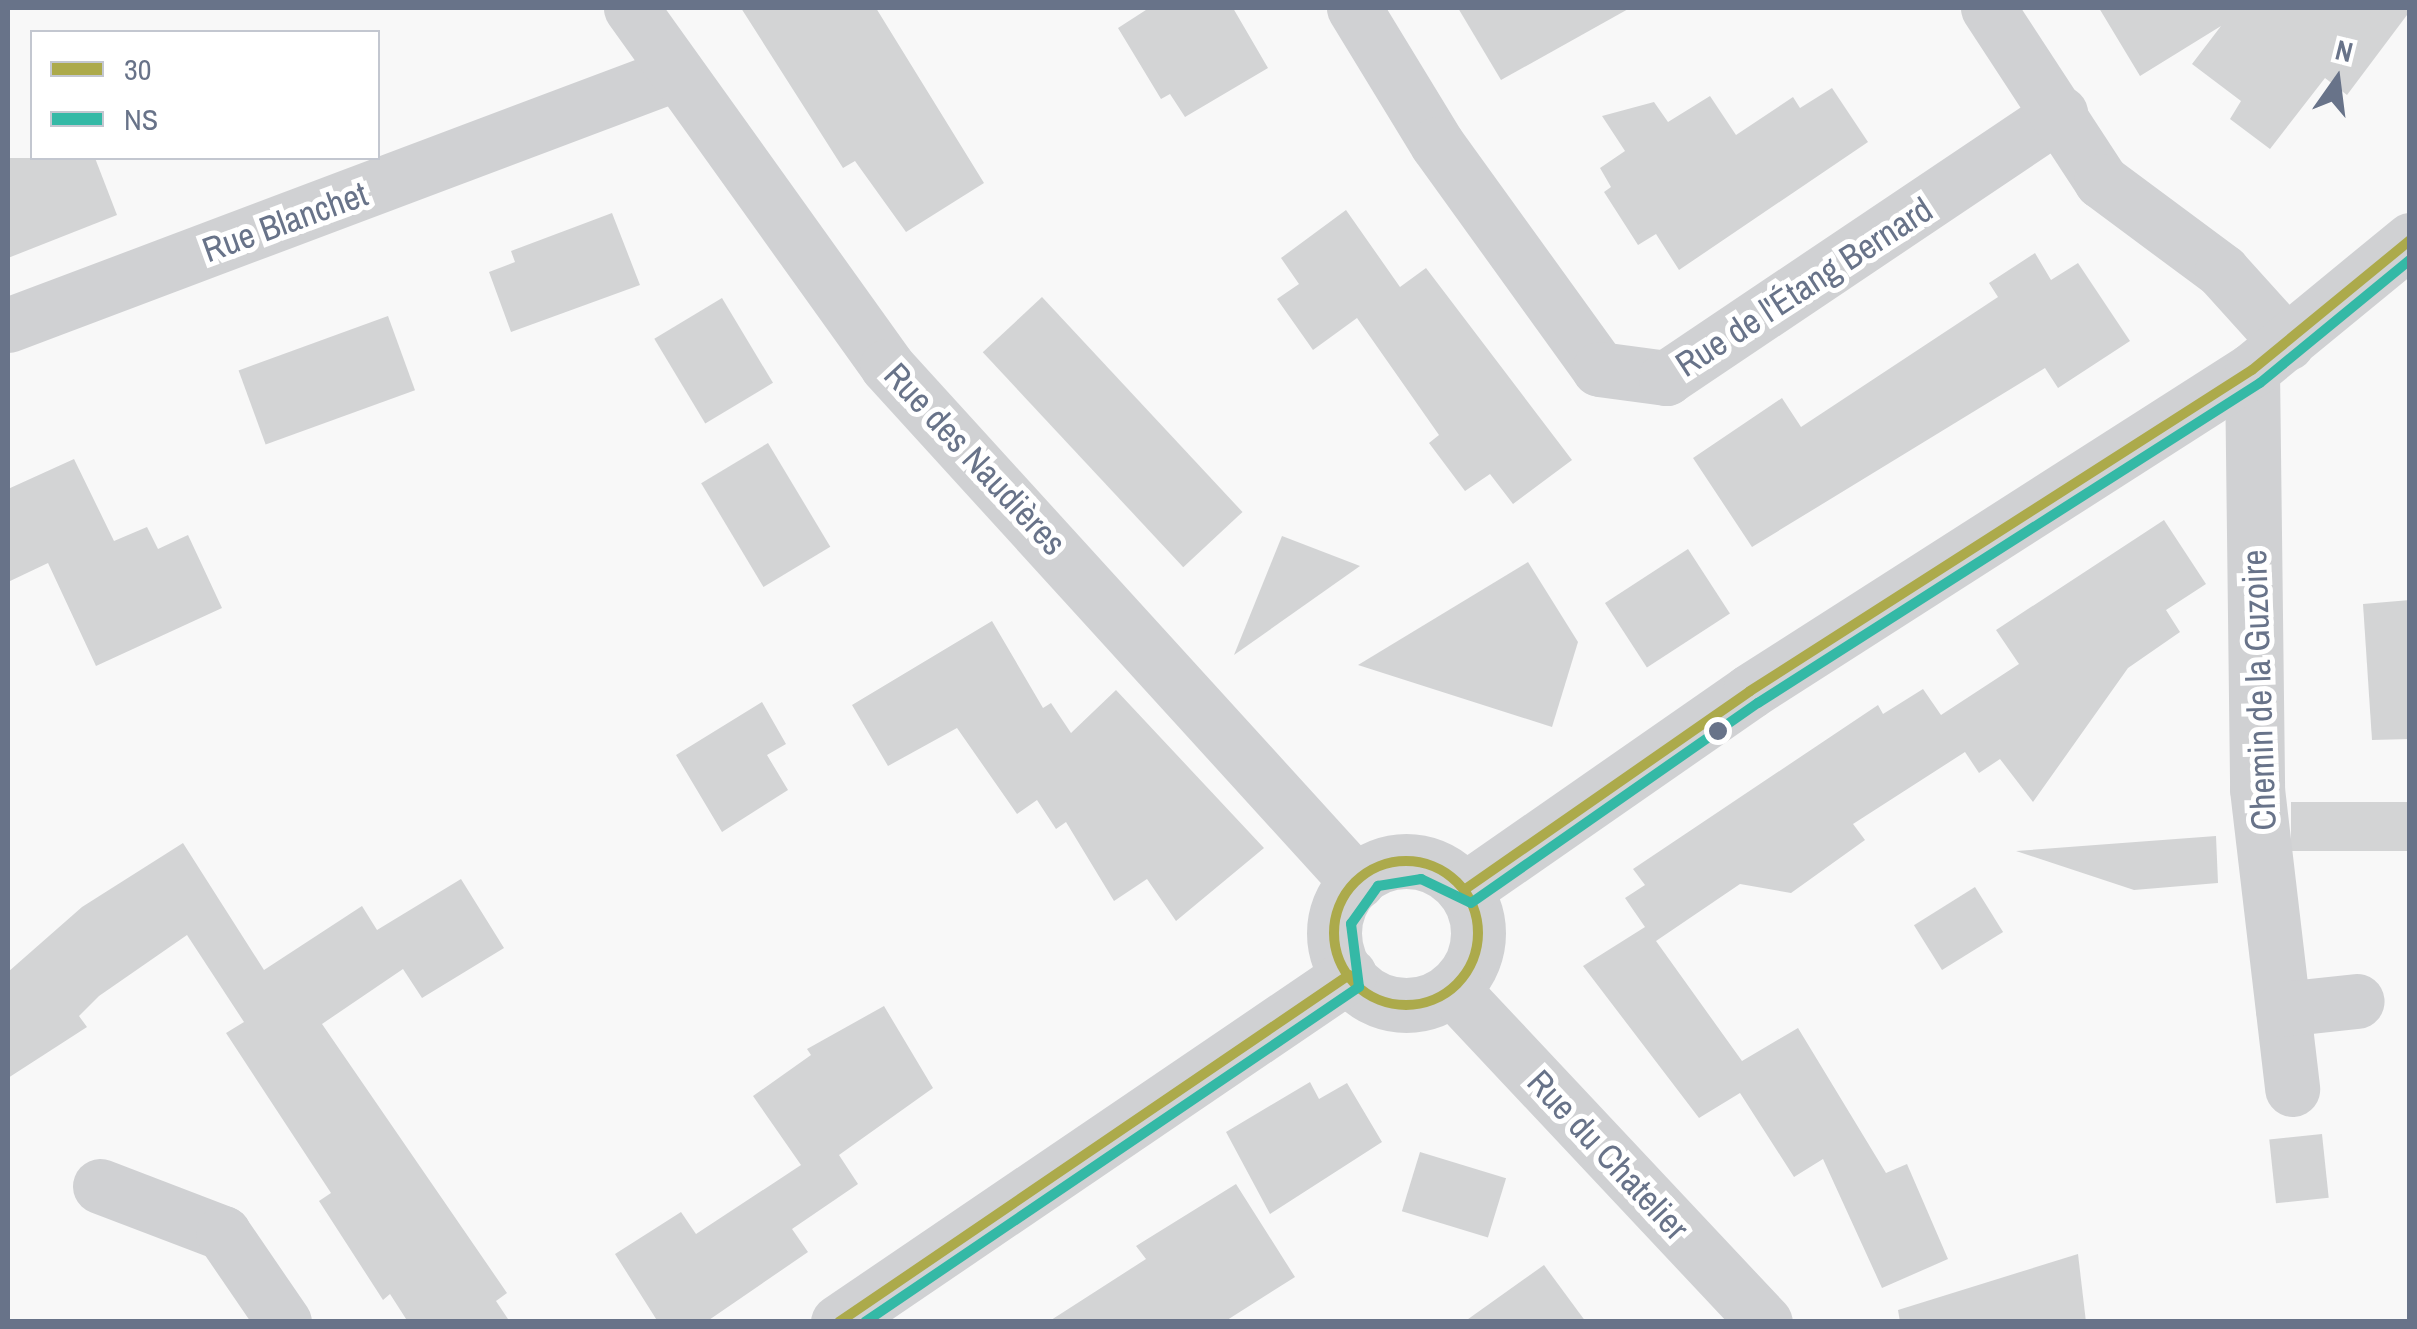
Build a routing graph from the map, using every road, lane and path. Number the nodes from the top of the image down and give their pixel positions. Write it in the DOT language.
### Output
graph roads {
  1 [pos="632,8"];
  2 [pos="1354,8"];
  3 [pos="1988,8"];
  4 [pos="674,74"];
  5 [pos="2060,113"];
  6 [pos="2410,240"];
  7 [pos="8,326"];
  8 [pos="2270,356"];
  9 [pos="1356,882"];
  10 [pos="1464,890"];
  11 [pos="1349,976"];
  12 [pos="1452,989"];
  13 [pos="2357,1001"];
  14 [pos="2282,1009"];
  15 [pos="2292,1089"];
  16 [pos="100,1186"];
  17 [pos="284,1322"];
  18 [pos="838,1322"];
  19 [pos="1765,1322"];
  1 -- 4 [label="street, Rue des Naudières"];
  2 -- 5 [label="street, Rue de l'Étang Bernard"];
  3 -- 5 [label="street"];
  4 -- 7 [label="street, Rue Blanchet"];
  4 -- 9 [label="street, Rue des Naudières"];
  5 -- 8 [label="street"];
  6 -- 8 [label="street"];
  8 -- 10 [label="street"];
  8 -- 14 [label="street, Chemin de la Guzoire"];
  9 -- 10 [label="street"];
  9 -- 11 [label="street"];
  10 -- 12 [label="street"];
  11 -- 12 [label="street"];
  11 -- 18 [label="street"];
  12 -- 19 [label="street, Rue du Chatelier"];
  13 -- 14 [label="street"];
  14 -- 15 [label="street, Chemin de la Guzoire"];
  16 -- 17 [label="street"];
}
